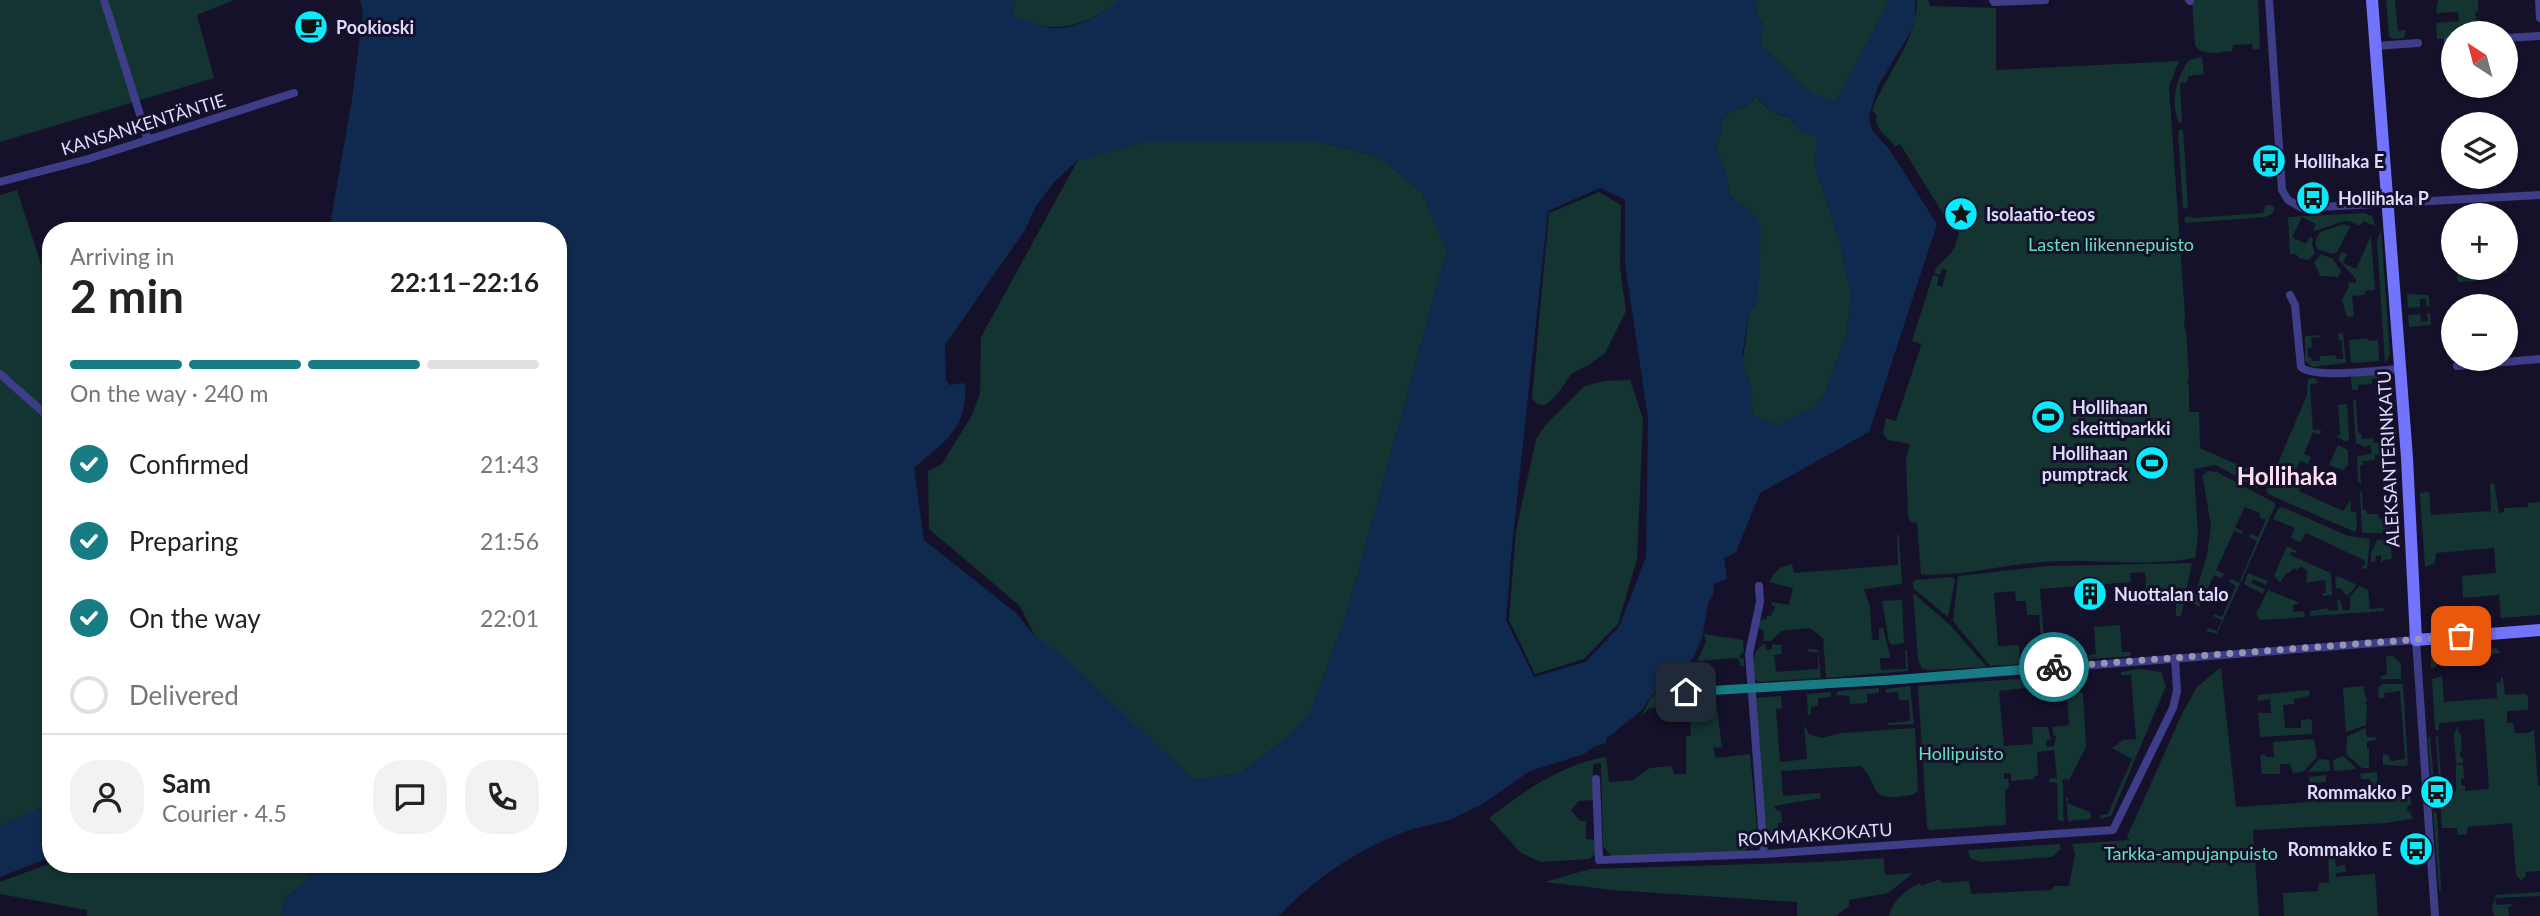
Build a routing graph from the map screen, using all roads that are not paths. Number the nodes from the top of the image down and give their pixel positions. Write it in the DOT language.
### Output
graph roads {
  1 [pos="104,0"];
  2 [pos="2045,0"];
  3 [pos="2269,0"];
  4 [pos="2372,0"];
  5 [pos="2539,0"];
  6 [pos="1994,1"];
  7 [pos="2540,18"];
  8 [pos="2540,36"];
  9 [pos="2518,37"];
  10 [pos="2418,43"];
  11 [pos="2375,46"];
  12 [pos="294,93"];
  13 [pos="148,139"];
  14 [pos="0,182"];
  15 [pos="2540,195"];
  16 [pos="2386,203"];
  17 [pos="2290,295"];
  18 [pos="2540,359"];
  19 [pos="2518,361"];
  20 [pos="2400,369"];
  21 [pos="0,374"];
  22 [pos="42,411"];
  23 [pos="1759,586"];
  24 [pos="2540,630"];
  25 [pos="2416,640"];
  26 [pos="2175,658"];
  27 [pos="1752,689"];
  28 [pos="1686,692"];
  29 [pos="1596,779"];
  30 [pos="1764,854"];
  31 [pos="2435,916"];
  1 -- 13 [label="street"];
  2 -- 6 [label="street"];
  3 -- 16 [label="street"];
  4 -- 11 [label="main road, ALEKSANTERINKATU"];
  5 -- 7 [label="street"];
  8 -- 9 [label="street"];
  10 -- 11 [label="street"];
  11 -- 16 [label="main road, ALEKSANTERINKATU"];
  12 -- 13 [label="street, KANSANKENTÄNTIE"];
  13 -- 14 [label="street, KANSANKENTÄNTIE"];
  15 -- 16 [label="street"];
  16 -- 20 [label="main road, ALEKSANTERINKATU"];
  17 -- 20 [label="street"];
  18 -- 19 [label="street"];
  20 -- 25 [label="main road, ALEKSANTERINKATU"];
  21 -- 22 [label="street"];
  23 -- 27 [label="street"];
  24 -- 25 [label="main road"];
  25 -- 26 [label="street"];
  25 -- 31 [label="street, ALEKSANTERINKATU"];
  26 -- 27 [label="street"];
  26 -- 30 [label="street, ROMMAKKOKATU"];
  27 -- 28 [label="street"];
  27 -- 30 [label="street"];
  29 -- 30 [label="street, ROMMAKKOKATU"];
}
